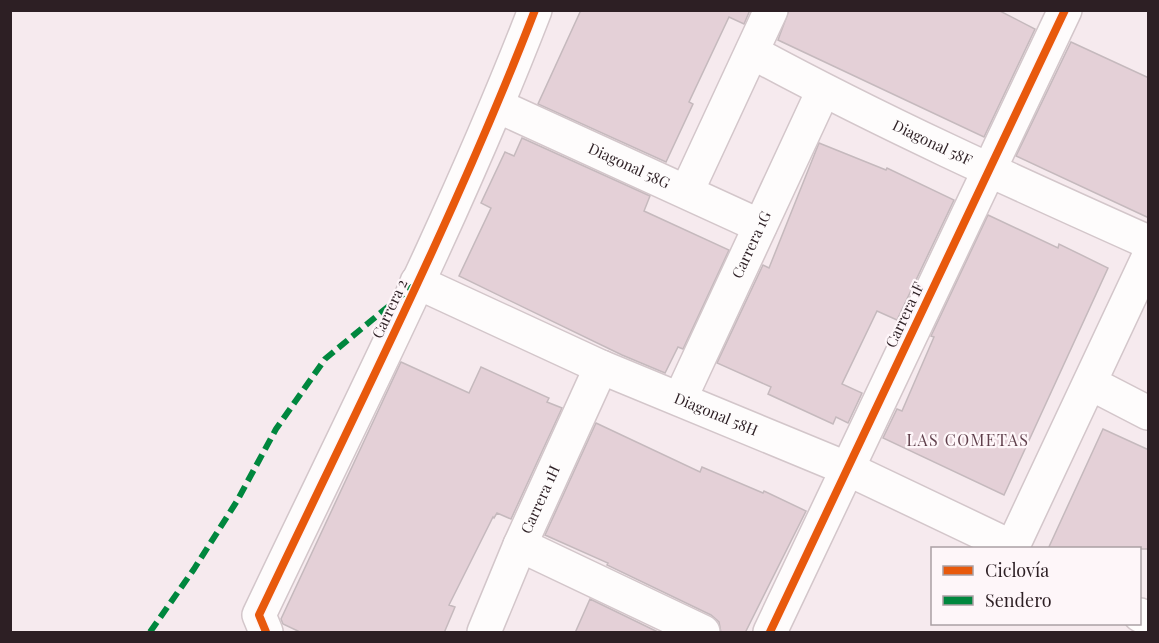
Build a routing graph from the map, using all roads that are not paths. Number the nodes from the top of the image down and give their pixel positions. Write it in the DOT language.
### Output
graph roads {
  1 [pos="535,10"];
  2 [pos="771,10"];
  3 [pos="1065,10"];
  4 [pos="752,52"];
  5 [pos="823,91"];
  6 [pos="498,106"];
  7 [pos="988,171"];
  8 [pos="687,191"];
  9 [pos="760,226"];
  10 [pos="1149,242"];
  11 [pos="1149,258"];
  12 [pos="417,282"];
  13 [pos="601,367"];
  14 [pos="1090,383"];
  15 [pos="680,399"];
  16 [pos="1149,413"];
  17 [pos="848,469"];
  18 [pos="520,545"];
  19 [pos="1011,547"];
  20 [pos="1013,547"];
  21 [pos="263,624"];
  22 [pos="484,633"];
  23 [pos="703,633"];
  24 [pos="770,633"];
  1 -- 6 [label="street, Carrera 2"];
  2 -- 4 [label="street"];
  3 -- 7 [label="street, Carrera 1F"];
  4 -- 5 [label="street, Diagonal 58F"];
  4 -- 8 [label="street"];
  5 -- 7 [label="street, Diagonal 58F"];
  5 -- 9 [label="street, Carrera 1G"];
  6 -- 8 [label="street, Diagonal 58G"];
  6 -- 12 [label="street, Carrera 2"];
  7 -- 10 [label="street, Diagonal 58F"];
  7 -- 17 [label="street, Carrera 1F"];
  8 -- 9 [label="street, Diagonal 58G"];
  9 -- 15 [label="street, Carrera 1G"];
  11 -- 14 [label="street"];
  12 -- 13 [label="street, Diagonal 58H"];
  12 -- 21 [label="street, Carrera 2"];
  13 -- 15 [label="street, Diagonal 58H"];
  13 -- 18 [label="street, Carrera 1H"];
  14 -- 16 [label="street"];
  14 -- 20 [label="street"];
  15 -- 17 [label="street, Diagonal 58H"];
  17 -- 19 [label="street, Diagonal 58H"];
  17 -- 24 [label="street, Carrera 1F"];
  18 -- 22 [label="street, Carrera 1H"];
  18 -- 23 [label="street"];
}
